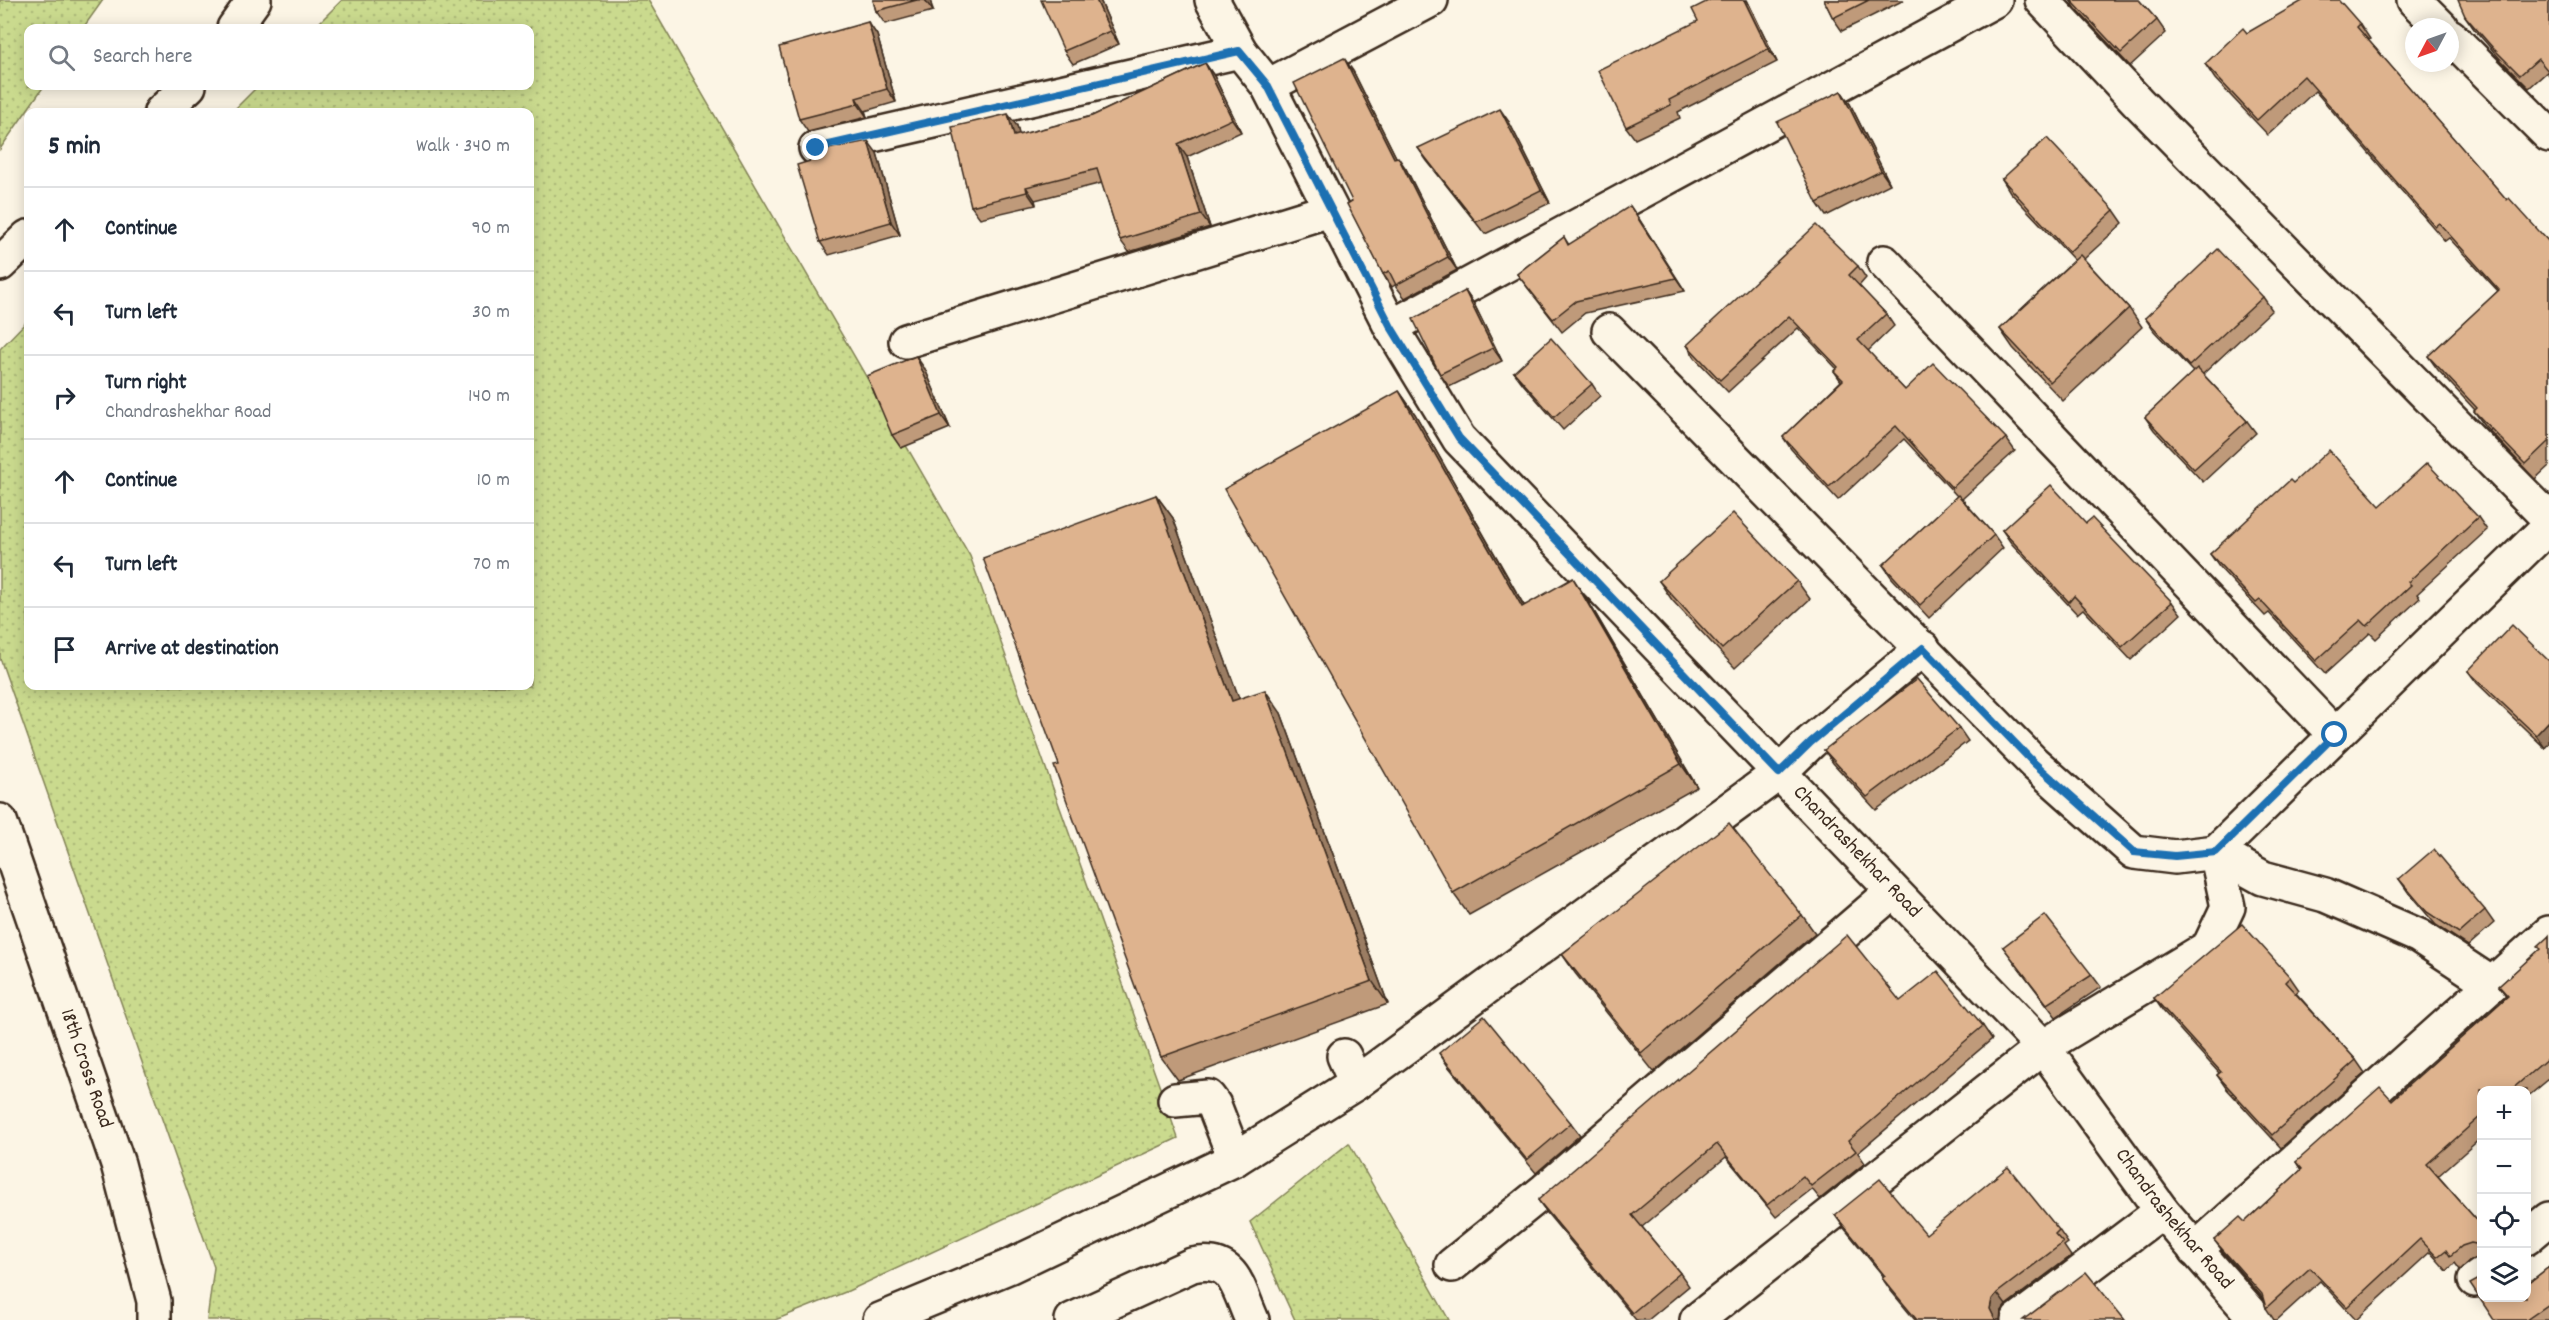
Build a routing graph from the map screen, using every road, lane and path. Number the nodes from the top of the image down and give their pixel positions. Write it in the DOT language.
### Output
graph roads {
  1 [pos="254,0"];
  2 [pos="1212,0"];
  3 [pos="1431,0"];
  4 [pos="1995,0"];
  5 [pos="2042,0"];
  6 [pos="2414,0"];
  7 [pos="2432,18"];
  8 [pos="237,24"];
  9 [pos="2459,45"];
  10 [pos="1239,51"];
  11 [pos="1268,86"];
  12 [pos="185,90"];
  13 [pos="164,108"];
  14 [pos="2549,135"];
  15 [pos="816,148"];
  16 [pos="1330,210"];
  17 [pos="24,241"];
  18 [pos="1884,262"];
  19 [pos="0,264"];
  20 [pos="1391,327"];
  21 [pos="1609,331"];
  22 [pos="906,341"];
  23 [pos="2549,519"];
  24 [pos="2549,526"];
  25 [pos="1923,648"];
  26 [pos="2335,735"];
  27 [pos="1779,773"];
  28 [pos="0,822"];
  29 [pos="2216,852"];
  30 [pos="1892,892"];
  31 [pos="2549,933"];
  32 [pos="2492,984"];
  33 [pos="2043,1047"];
  34 [pos="1175,1100"];
  35 [pos="1235,1159"];
  36 [pos="2162,1211"];
  37 [pos="2549,1219"];
  38 [pos="2531,1234"];
  39 [pos="2195,1250"];
  40 [pos="1452,1265"];
  41 [pos="154,1320"];
  42 [pos="880,1320"];
  43 [pos="1072,1320"];
  44 [pos="1252,1320"];
  45 [pos="1697,1320"];
  46 [pos="2018,1320"];
  47 [pos="2257,1320"];
  1 -- 8 [label="street"];
  2 -- 10 [label="street, Chandrashekhar Road"];
  3 -- 11 [label="street"];
  4 -- 20 [label="street"];
  5 -- 23 [label="street"];
  6 -- 7 [label="street"];
  9 -- 14 [label="street"];
  10 -- 11 [label="street, Chandrashekhar Road"];
  10 -- 15 [label="street"];
  11 -- 16 [label="street, Chandrashekhar Road"];
  12 -- 13 [label="street"];
  16 -- 20 [label="street, Chandrashekhar Road"];
  16 -- 22 [label="street"];
  17 -- 19 [label="street"];
  18 -- 26 [label="street"];
  20 -- 27 [label="street, Chandrashekhar Road"];
  21 -- 25 [label="street"];
  24 -- 26 [label="street"];
  25 -- 27 [label="street"];
  25 -- 29 [label="street"];
  26 -- 29 [label="street"];
  27 -- 30 [label="street, Chandrashekhar Road"];
  27 -- 35 [label="street"];
  28 -- 41 [label="street, 18th Cross Road"];
  29 -- 32 [label="street"];
  29 -- 33 [label="street"];
  30 -- 33 [label="street, Chandrashekhar Road"];
  30 -- 40 [label="street"];
  31 -- 32 [label="street"];
  32 -- 39 [label="street"];
  33 -- 36 [label="street, Chandrashekhar Road"];
  33 -- 45 [label="street"];
  34 -- 35 [label="street"];
  35 -- 42 [label="street"];
  36 -- 39 [label="street, Chandrashekhar Road"];
  36 -- 46 [label="street"];
  37 -- 38 [label="street"];
  39 -- 47 [label="street, Chandrashekhar Road"];
  43 -- 44 [label="street"];
}
